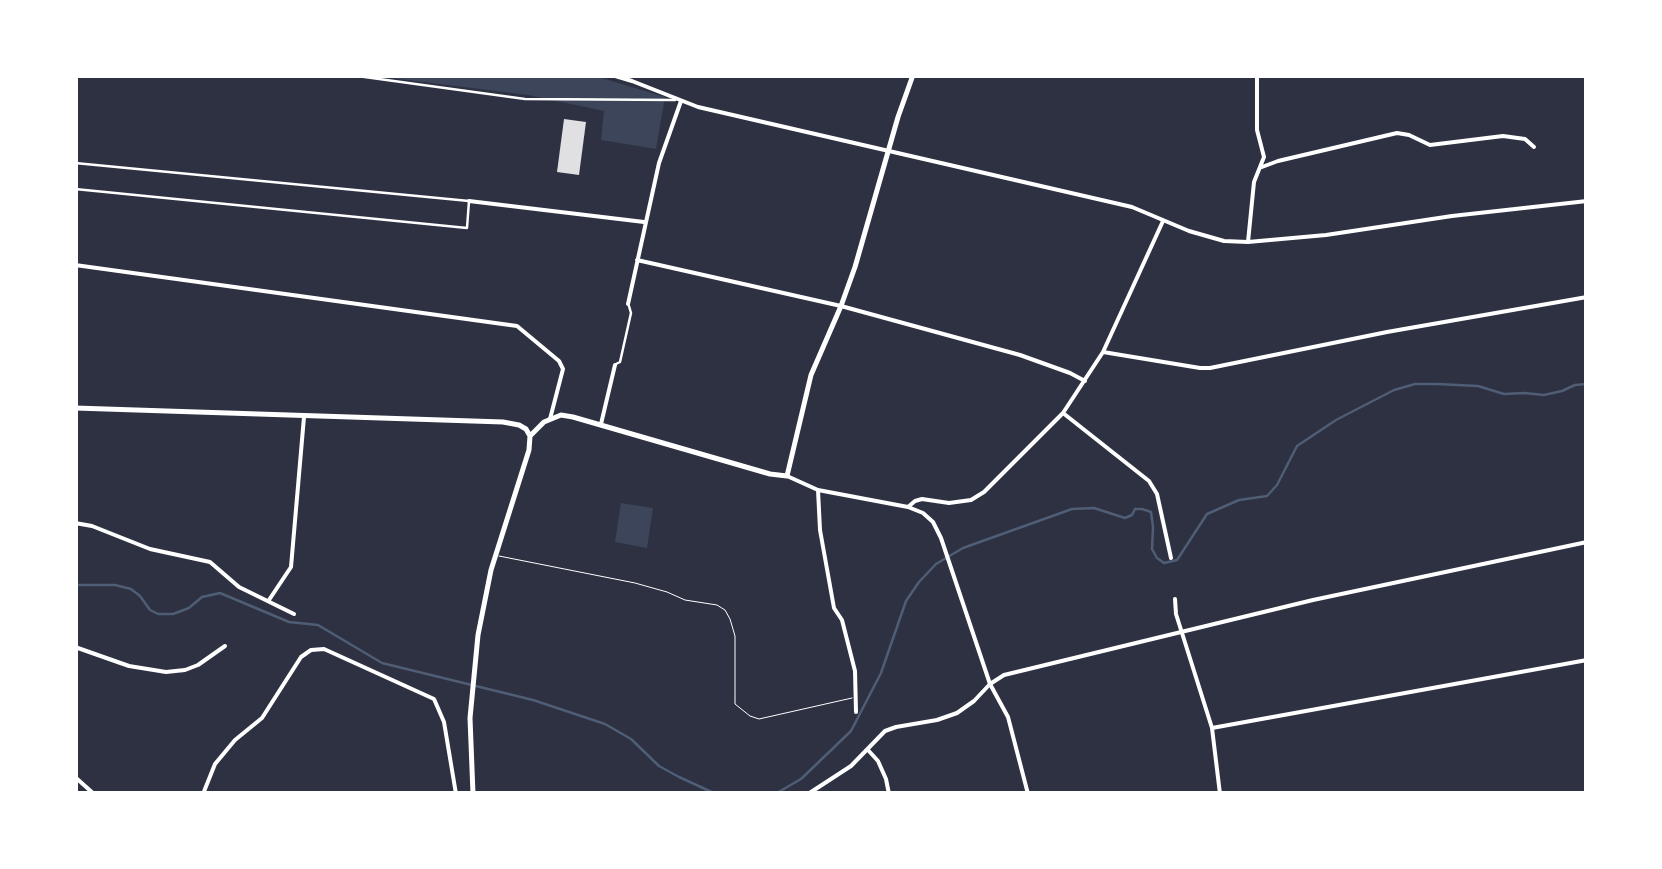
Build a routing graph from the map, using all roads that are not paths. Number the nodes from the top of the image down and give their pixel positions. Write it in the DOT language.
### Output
graph roads {
  1 [pos="348,75"];
  2 [pos="612,75"];
  3 [pos="913,75"];
  4 [pos="1257,75"];
  5 [pos="682,100"];
  6 [pos="1534,146"];
  7 [pos="888,150"];
  8 [pos="75,163"];
  9 [pos="1262,166"];
  10 [pos="75,188"];
  11 [pos="469,201"];
  12 [pos="1587,201"];
  13 [pos="1164,220"];
  14 [pos="644,222"];
  15 [pos="1248,242"];
  16 [pos="637,260"];
  17 [pos="75,265"];
  18 [pos="1587,297"];
  19 [pos="628,304"];
  20 [pos="841,306"];
  21 [pos="1103,352"];
  22 [pos="614,366"];
  23 [pos="1086,381"];
  24 [pos="75,408"];
  25 [pos="1064,414"];
  26 [pos="304,417"];
  27 [pos="550,419"];
  28 [pos="601,425"];
  29 [pos="530,436"];
  30 [pos="788,476"];
  31 [pos="818,490"];
  32 [pos="908,507"];
  33 [pos="75,523"];
  34 [pos="1587,542"];
  35 [pos="496,556"];
  36 [pos="1171,558"];
  37 [pos="1174,599"];
  38 [pos="268,601"];
  39 [pos="294,614"];
  40 [pos="1182,633"];
  41 [pos="75,646"];
  42 [pos="225,646"];
  43 [pos="1587,660"];
  44 [pos="990,684"];
  45 [pos="856,697"];
  46 [pos="856,712"];
  47 [pos="1212,728"];
  48 [pos="867,749"];
  49 [pos="75,777"];
  50 [pos="94,794"];
  51 [pos="203,794"];
  52 [pos="456,794"];
  53 [pos="473,794"];
  54 [pos="808,794"];
  55 [pos="889,794"];
  56 [pos="1028,794"];
  57 [pos="1220,794"];
  1 -- 5 [label="street"];
  2 -- 5 [label="street"];
  3 -- 7 [label="main road"];
  4 -- 9 [label="street"];
  5 -- 7 [label="street"];
  5 -- 14 [label="street"];
  6 -- 9 [label="street"];
  7 -- 13 [label="street"];
  7 -- 20 [label="main road"];
  8 -- 11 [label="street"];
  9 -- 15 [label="street"];
  10 -- 11 [label="street"];
  11 -- 14 [label="street"];
  12 -- 15 [label="street"];
  13 -- 15 [label="street"];
  13 -- 21 [label="street"];
  14 -- 16 [label="street"];
  16 -- 19 [label="street"];
  16 -- 20 [label="street"];
  17 -- 27 [label="street"];
  18 -- 21 [label="street"];
  19 -- 22 [label="street"];
  20 -- 23 [label="street"];
  20 -- 30 [label="main road"];
  21 -- 23 [label="street"];
  22 -- 28 [label="street"];
  23 -- 25 [label="street"];
  24 -- 26 [label="main road"];
  25 -- 32 [label="street"];
  25 -- 36 [label="street"];
  26 -- 29 [label="main road"];
  26 -- 38 [label="street"];
  27 -- 28 [label="main road"];
  27 -- 29 [label="main road"];
  28 -- 30 [label="main road"];
  29 -- 35 [label="main road"];
  30 -- 31 [label="street"];
  31 -- 32 [label="street"];
  31 -- 45 [label="street"];
  32 -- 44 [label="street"];
  33 -- 38 [label="street"];
  34 -- 40 [label="street"];
  35 -- 45 [label="lane"];
  35 -- 53 [label="main road"];
  37 -- 40 [label="street"];
  38 -- 39 [label="street"];
  40 -- 44 [label="street"];
  40 -- 47 [label="street"];
  41 -- 42 [label="street"];
  43 -- 47 [label="street"];
  44 -- 48 [label="street"];
  44 -- 56 [label="street"];
  45 -- 46 [label="street"];
  47 -- 57 [label="street"];
  48 -- 54 [label="street"];
  48 -- 55 [label="street"];
  49 -- 50 [label="street"];
  51 -- 52 [label="street"];
}
